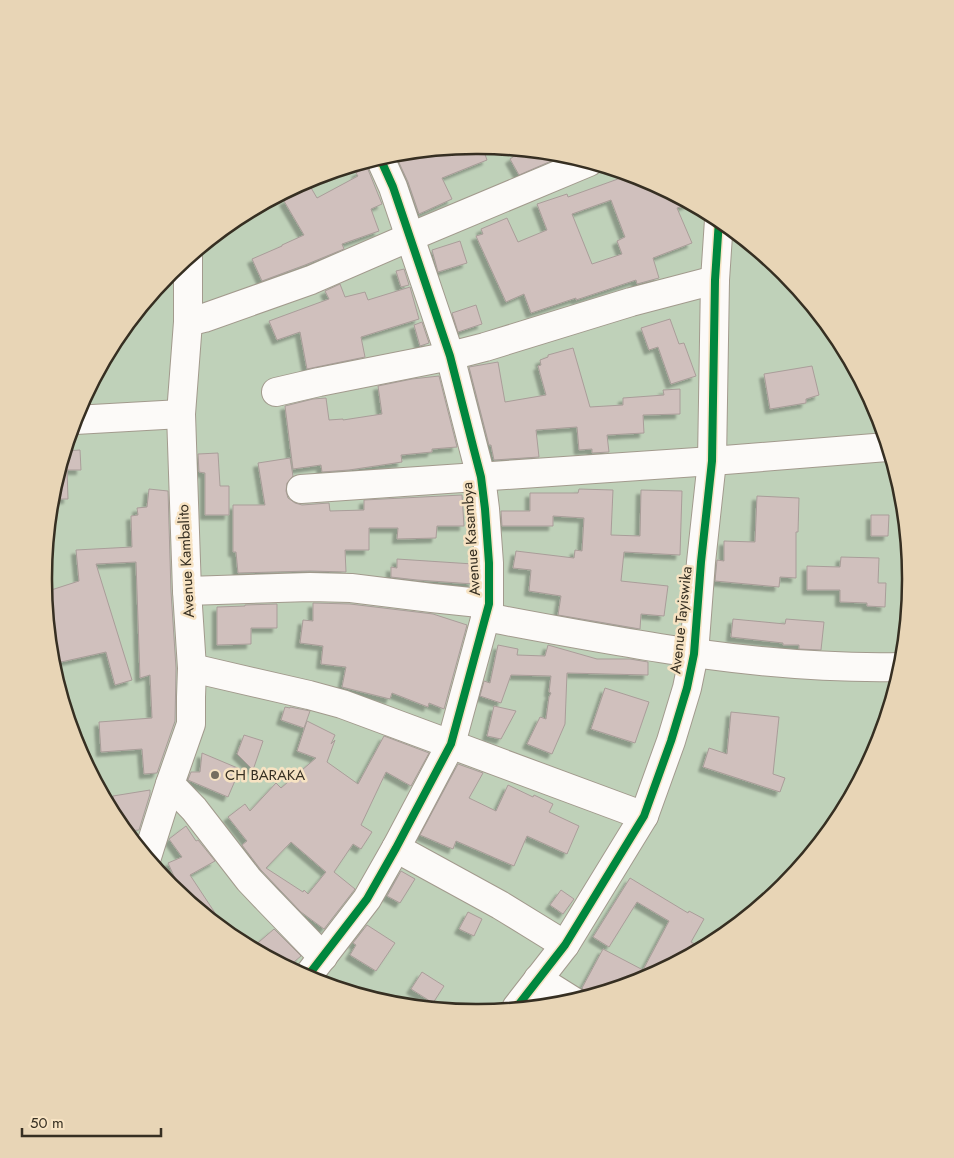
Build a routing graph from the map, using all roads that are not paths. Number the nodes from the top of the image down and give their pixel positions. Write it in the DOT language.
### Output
graph roads {
  1 [pos="383,165"];
  2 [pos="577,167"];
  3 [pos="718,230"];
  4 [pos="410,237"];
  5 [pos="188,269"];
  6 [pos="715,280"];
  7 [pos="188,322"];
  8 [pos="450,356"];
  9 [pos="276,392"];
  10 [pos="181,414"];
  11 [pos="84,419"];
  12 [pos="880,448"];
  13 [pos="712,461"];
  14 [pos="481,477"];
  15 [pos="301,490"];
  16 [pos="187,591"];
  17 [pos="487,610"];
  18 [pos="694,654"];
  19 [pos="892,667"];
  20 [pos="192,668"];
  21 [pos="451,744"];
  22 [pos="170,784"];
  23 [pos="644,816"];
  24 [pos="396,848"];
  25 [pos="150,849"];
  26 [pos="565,945"];
  27 [pos="313,970"];
  28 [pos="315,971"];
  29 [pos="538,979"];
  30 [pos="563,994"];
  31 [pos="521,1001"];
  1 -- 4 [label="street, Avenue Kasambya"];
  2 -- 4 [label="street"];
  3 -- 6 [label="street, Avenue Tayiswika"];
  4 -- 7 [label="street"];
  4 -- 8 [label="street, Avenue Kasambya"];
  5 -- 7 [label="street, Avenue Kambalito"];
  6 -- 8 [label="street"];
  6 -- 13 [label="street, Avenue Tayiswika"];
  7 -- 10 [label="street, Avenue Kambalito"];
  8 -- 9 [label="street"];
  8 -- 14 [label="street, Avenue Kasambya"];
  10 -- 11 [label="street"];
  10 -- 16 [label="street, Avenue Kambalito"];
  12 -- 13 [label="street"];
  13 -- 14 [label="street"];
  13 -- 18 [label="street, Avenue Tayiswika"];
  14 -- 15 [label="street"];
  14 -- 17 [label="street, Avenue Kasambya"];
  16 -- 17 [label="street"];
  16 -- 20 [label="street, Avenue Kambalito"];
  17 -- 18 [label="street"];
  17 -- 21 [label="street, Avenue Kasambya"];
  18 -- 19 [label="street"];
  18 -- 23 [label="street, Avenue Tayiswika"];
  20 -- 21 [label="street"];
  20 -- 22 [label="street, Avenue Kambalito"];
  21 -- 23 [label="street"];
  21 -- 24 [label="street, Avenue Kasambya"];
  22 -- 25 [label="street, Avenue Kambalito"];
  22 -- 27 [label="street"];
  23 -- 26 [label="street, Avenue Tayiswika"];
  24 -- 26 [label="street"];
  24 -- 28 [label="street, Avenue Kasambya"];
  26 -- 29 [label="street, Avenue Tayiswika"];
  29 -- 30 [label="street"];
  29 -- 31 [label="street, Avenue Tayiswika"];
}
